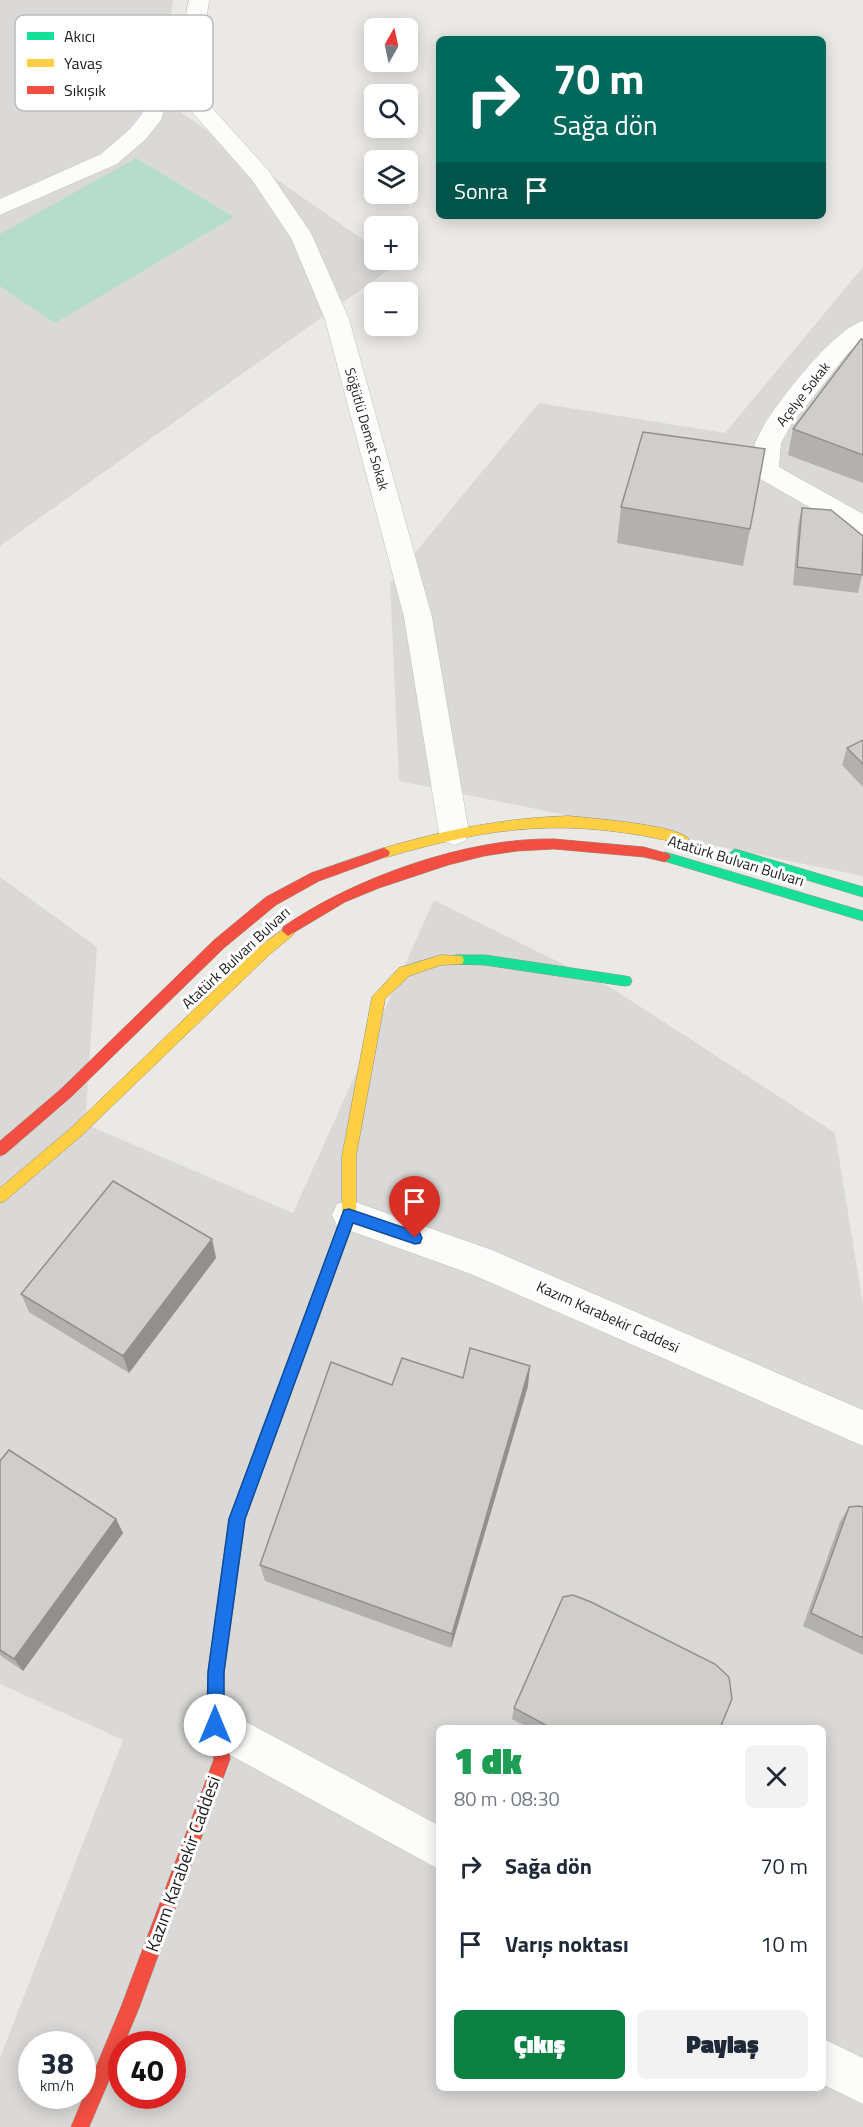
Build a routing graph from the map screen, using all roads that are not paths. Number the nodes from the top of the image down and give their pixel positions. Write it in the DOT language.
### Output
graph roads {
  1 [pos="199,0"];
  2 [pos="196,15"];
  3 [pos="154,111"];
  4 [pos="202,111"];
  5 [pos="0,208"];
  6 [pos="863,329"];
  7 [pos="863,526"];
  8 [pos="454,833"];
  9 [pos="696,843"];
  10 [pos="718,849"];
  11 [pos="863,892"];
  12 [pos="863,916"];
  13 [pos="625,981"];
  14 [pos="0,1150"];
  15 [pos="0,1197"];
  16 [pos="349,1215"];
  17 [pos="863,1428"];
  18 [pos="215,1725"];
  19 [pos="436,1847"];
  20 [pos="826,2062"];
  21 [pos="863,2082"];
  22 [pos="80,2127"];
  1 -- 2 [label="street"];
  3 -- 5 [label="street"];
  4 -- 8 [label="street, Söğütlü Demet Sokak"];
  6 -- 7 [label="street, Açelye Sokak"];
  8 -- 9 [label="street, Atatürk Bulvarı Bulvarı"];
  8 -- 14 [label="street, Atatürk Bulvarı Bulvarı"];
  10 -- 11 [label="street, Atatürk Bulvarı Bulvarı"];
  12 -- 15 [label="street, Atatürk Bulvarı Bulvarı"];
  13 -- 16 [label="street, Kazım Karabekir Caddesi"];
  16 -- 17 [label="street, Kazım Karabekir Caddesi"];
  16 -- 18 [label="street, Kazım Karabekir Caddesi"];
  18 -- 19 [label="street"];
  18 -- 22 [label="street, Kazım Karabekir Caddesi"];
  20 -- 21 [label="street"];
}
